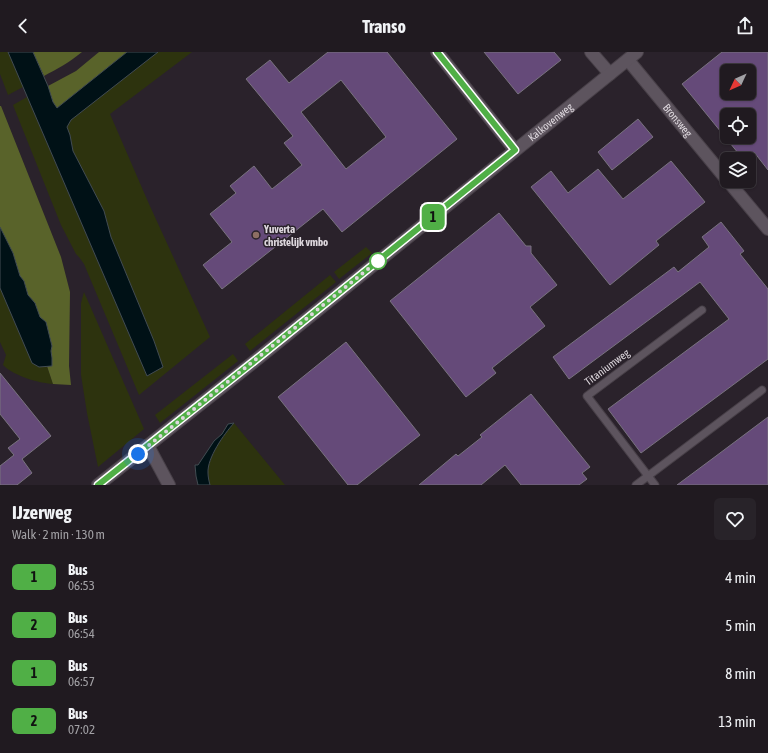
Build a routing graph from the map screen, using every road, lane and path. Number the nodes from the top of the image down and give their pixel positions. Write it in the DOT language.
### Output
graph roads {
  1 [pos="437,52"];
  2 [pos="591,52"];
  3 [pos="637,52"];
  4 [pos="628,60"];
  5 [pos="610,74"];
  6 [pos="515,150"];
  7 [pos="720,170"];
  8 [pos="735,188"];
  9 [pos="768,229"];
  10 [pos="702,310"];
  11 [pos="762,390"];
  12 [pos="148,446"];
  13 [pos="648,476"];
  14 [pos="98,485"];
  15 [pos="169,485"];
  16 [pos="636,485"];
  17 [pos="655,485"];
  1 -- 6 [label="street"];
  2 -- 5 [label="street"];
  3 -- 4 [label="street, Kalkovenweg"];
  4 -- 5 [label="street, Kalkovenweg"];
  4 -- 7 [label="street, Bronsweg"];
  5 -- 6 [label="street, Kalkovenweg"];
  6 -- 12 [label="street, Kalkovenweg"];
  8 -- 9 [label="street, Bronsweg"];
  10 -- 13 [label="lane, Titaniumweg"];
  11 -- 13 [label="lane"];
  12 -- 14 [label="street, Kalkovenweg"];
  12 -- 15 [label="street"];
  13 -- 16 [label="lane"];
  13 -- 17 [label="lane, Titaniumweg"];
}
